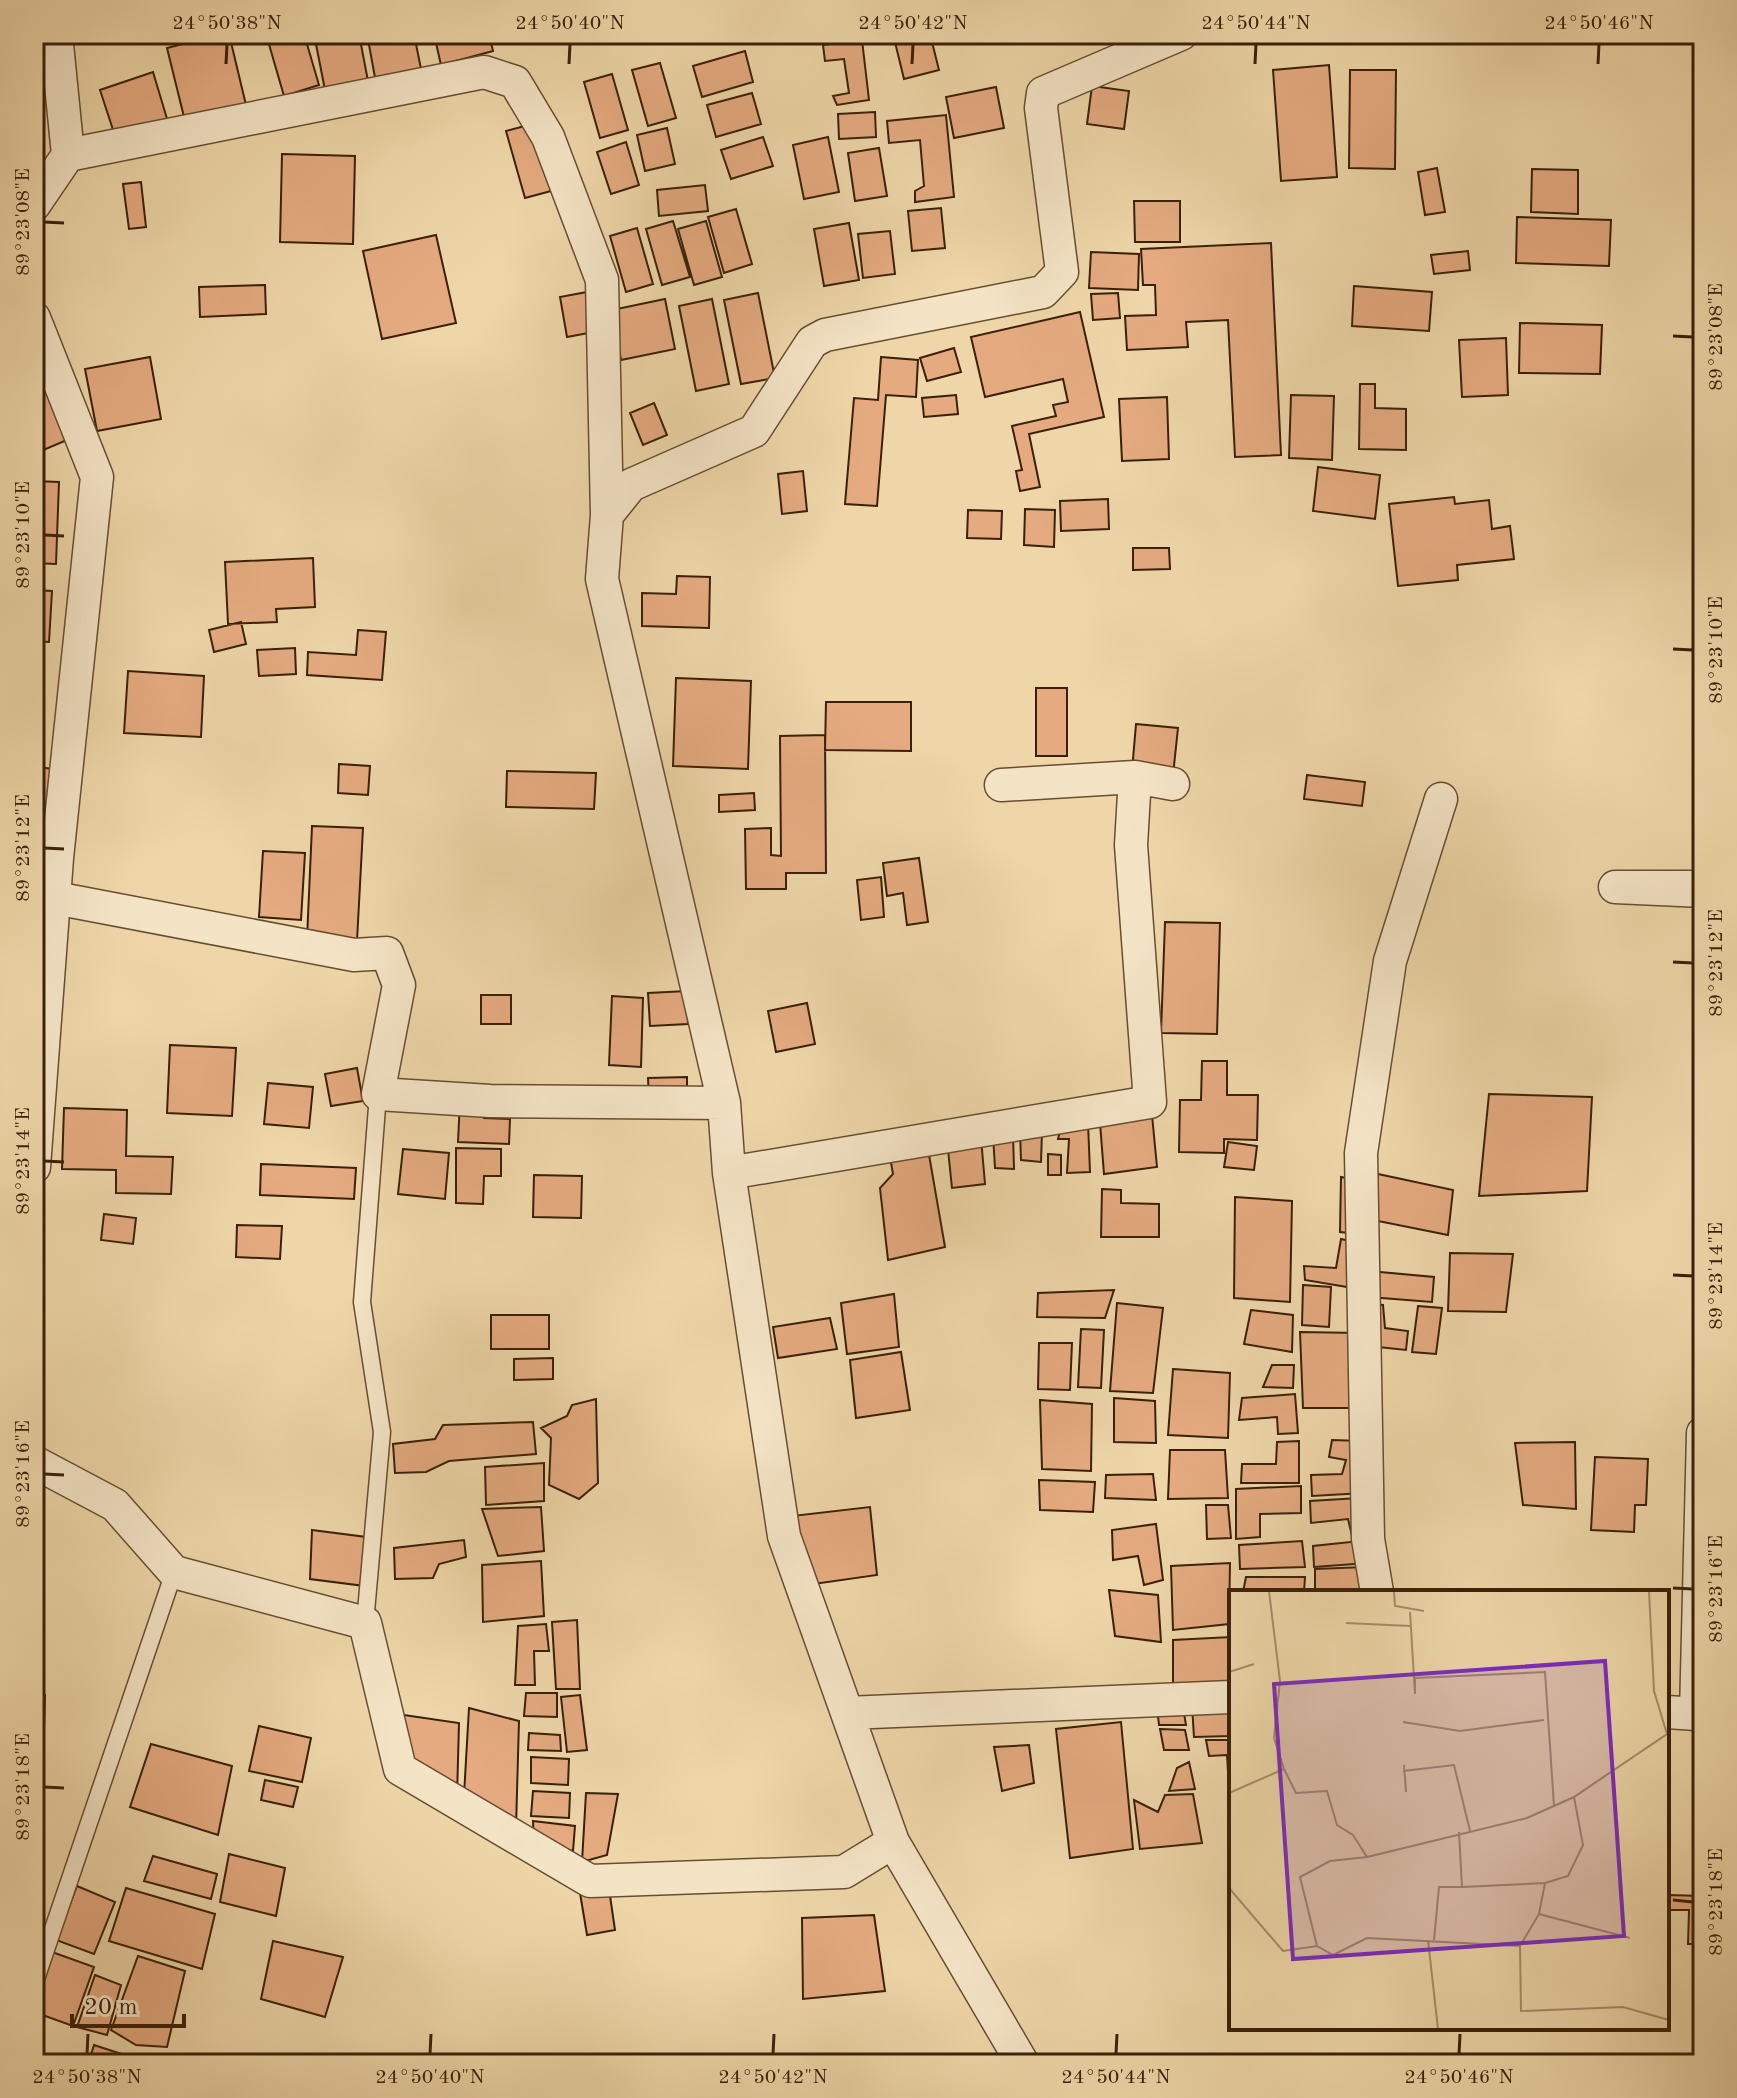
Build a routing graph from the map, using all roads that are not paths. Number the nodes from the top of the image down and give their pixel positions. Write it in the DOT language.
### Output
graph roads {
  1 [pos="56,34"];
  2 [pos="1181,34"];
  3 [pos="68,155"];
  4 [pos="34,205"];
  5 [pos="34,318"];
  6 [pos="607,515"];
  7 [pos="1135,777"];
  8 [pos="1173,784"];
  9 [pos="1001,785"];
  10 [pos="1441,799"];
  11 [pos="46,859"];
  12 [pos="55,898"];
  13 [pos="378,1094"];
  14 [pos="724,1103"];
  15 [pos="34,1167"];
  16 [pos="729,1173"];
  17 [pos="1703,1433"];
  18 [pos="34,1462"];
  19 [pos="174,1572"];
  20 [pos="1377,1590"];
  21 [pos="365,1623"];
  22 [pos="1229,1697"];
  23 [pos="1669,1712"];
  24 [pos="847,1713"];
  25 [pos="893,1842"];
  26 [pos="34,1985"];
  27 [pos="1023,2064"];
  1 -- 3 [label="street"];
  2 -- 6 [label="street"];
  3 -- 4 [label="street"];
  3 -- 6 [label="street"];
  5 -- 11 [label="street"];
  6 -- 14 [label="street"];
  7 -- 8 [label="street"];
  7 -- 9 [label="street"];
  7 -- 16 [label="street"];
  10 -- 20 [label="street"];
  11 -- 12 [label="street"];
  12 -- 13 [label="street"];
  12 -- 15 [label="street"];
  13 -- 14 [label="street"];
  13 -- 21 [label="lane"];
  14 -- 16 [label="street"];
  16 -- 24 [label="street"];
  17 -- 23 [label="street"];
  18 -- 19 [label="street"];
  19 -- 21 [label="street"];
  19 -- 26 [label="lane"];
  21 -- 25 [label="street"];
  22 -- 24 [label="street"];
  24 -- 25 [label="street"];
  25 -- 27 [label="street"];
}
